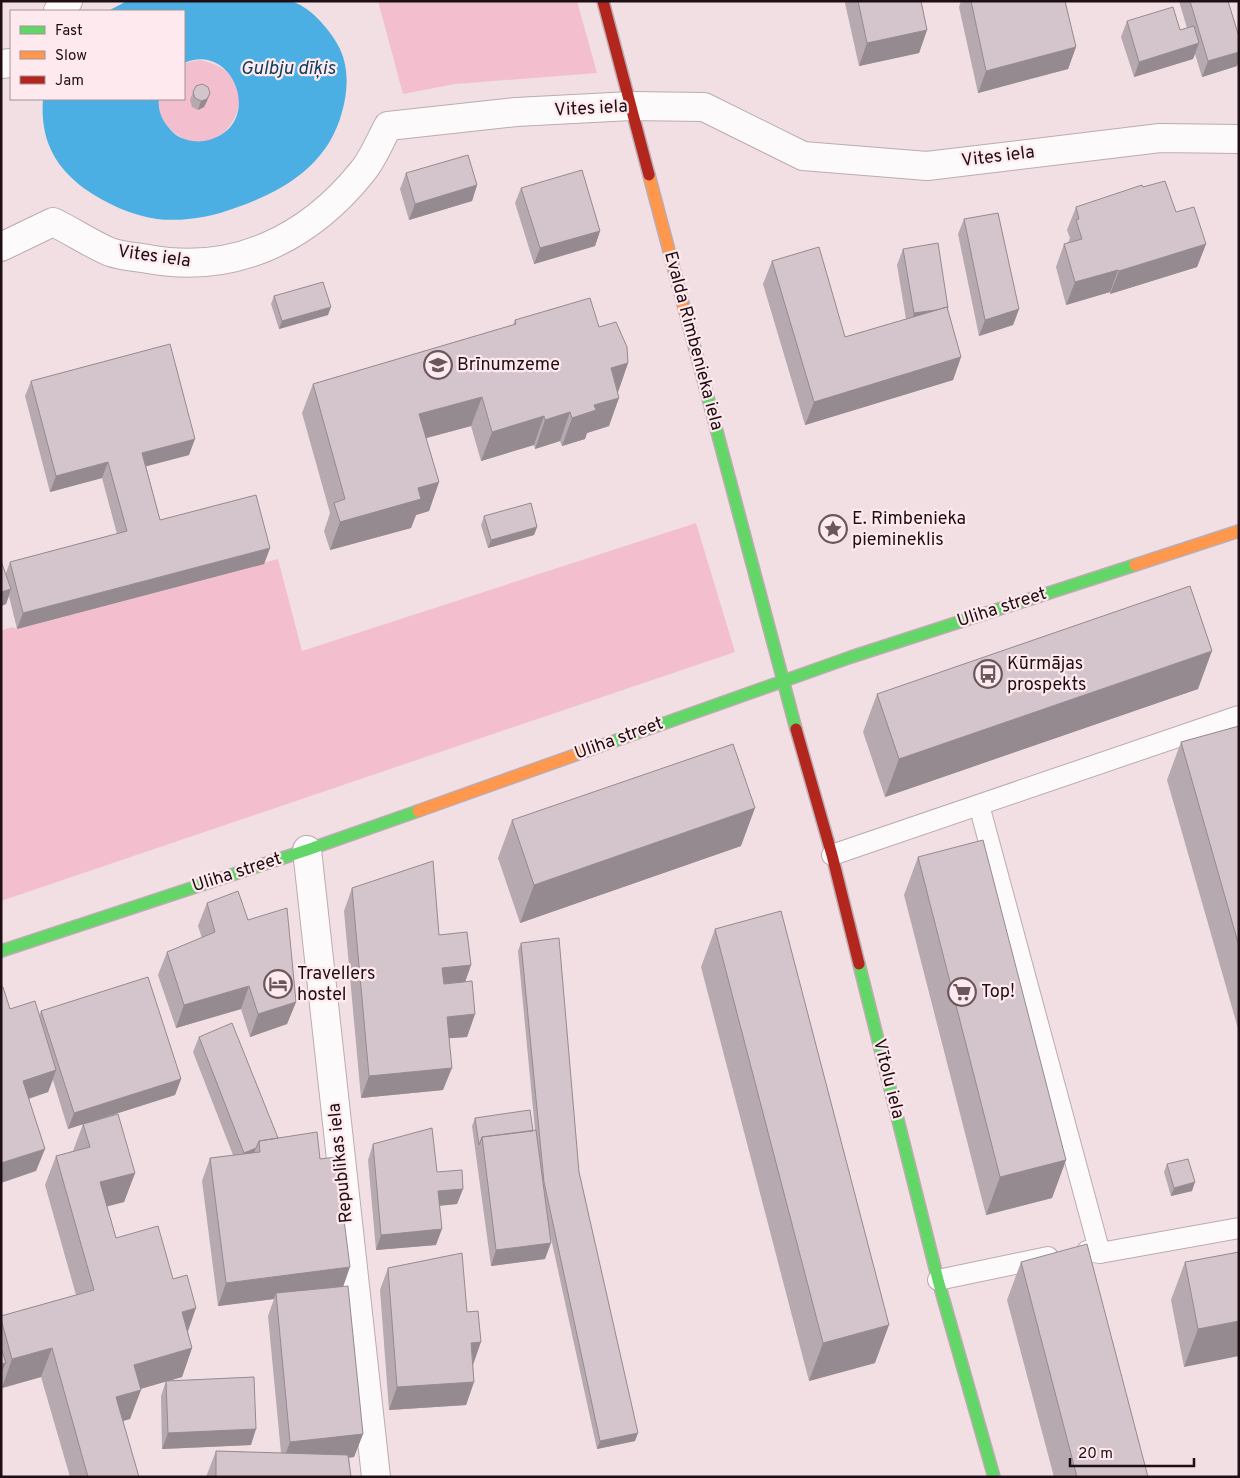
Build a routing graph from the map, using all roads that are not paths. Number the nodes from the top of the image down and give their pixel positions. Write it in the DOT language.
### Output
graph roads {
  1 [pos="68,1"];
  2 [pos="603,1"];
  3 [pos="59,10"];
  4 [pos="631,106"];
  5 [pos="1239,139"];
  6 [pos="1,247"];
  7 [pos="1239,531"];
  8 [pos="782,681"];
  9 [pos="1239,716"];
  10 [pos="978,805"];
  11 [pos="307,850"];
  12 [pos="832,854"];
  13 [pos="1,952"];
  14 [pos="1239,1228"];
  15 [pos="1100,1253"];
  16 [pos="938,1280"];
  17 [pos="376,1477"];
  18 [pos="994,1477"];
  1 -- 3 [label="street"];
  2 -- 4 [label="street, Evalda Rimbenieka iela"];
  4 -- 5 [label="street, Vites iela"];
  4 -- 6 [label="street, Vites iela"];
  4 -- 8 [label="street, Evalda Rimbenieka iela"];
  7 -- 8 [label="street, Uliha street"];
  8 -- 11 [label="street, Uliha street"];
  8 -- 12 [label="street, Vītolu iela"];
  9 -- 10 [label="lane"];
  10 -- 12 [label="lane"];
  10 -- 15 [label="lane"];
  11 -- 13 [label="street, Uliha street"];
  11 -- 17 [label="street, Republikas iela"];
  12 -- 16 [label="street, Vītolu iela"];
  14 -- 15 [label="lane"];
  15 -- 16 [label="lane"];
  16 -- 18 [label="street, Vītolu iela"];
}
